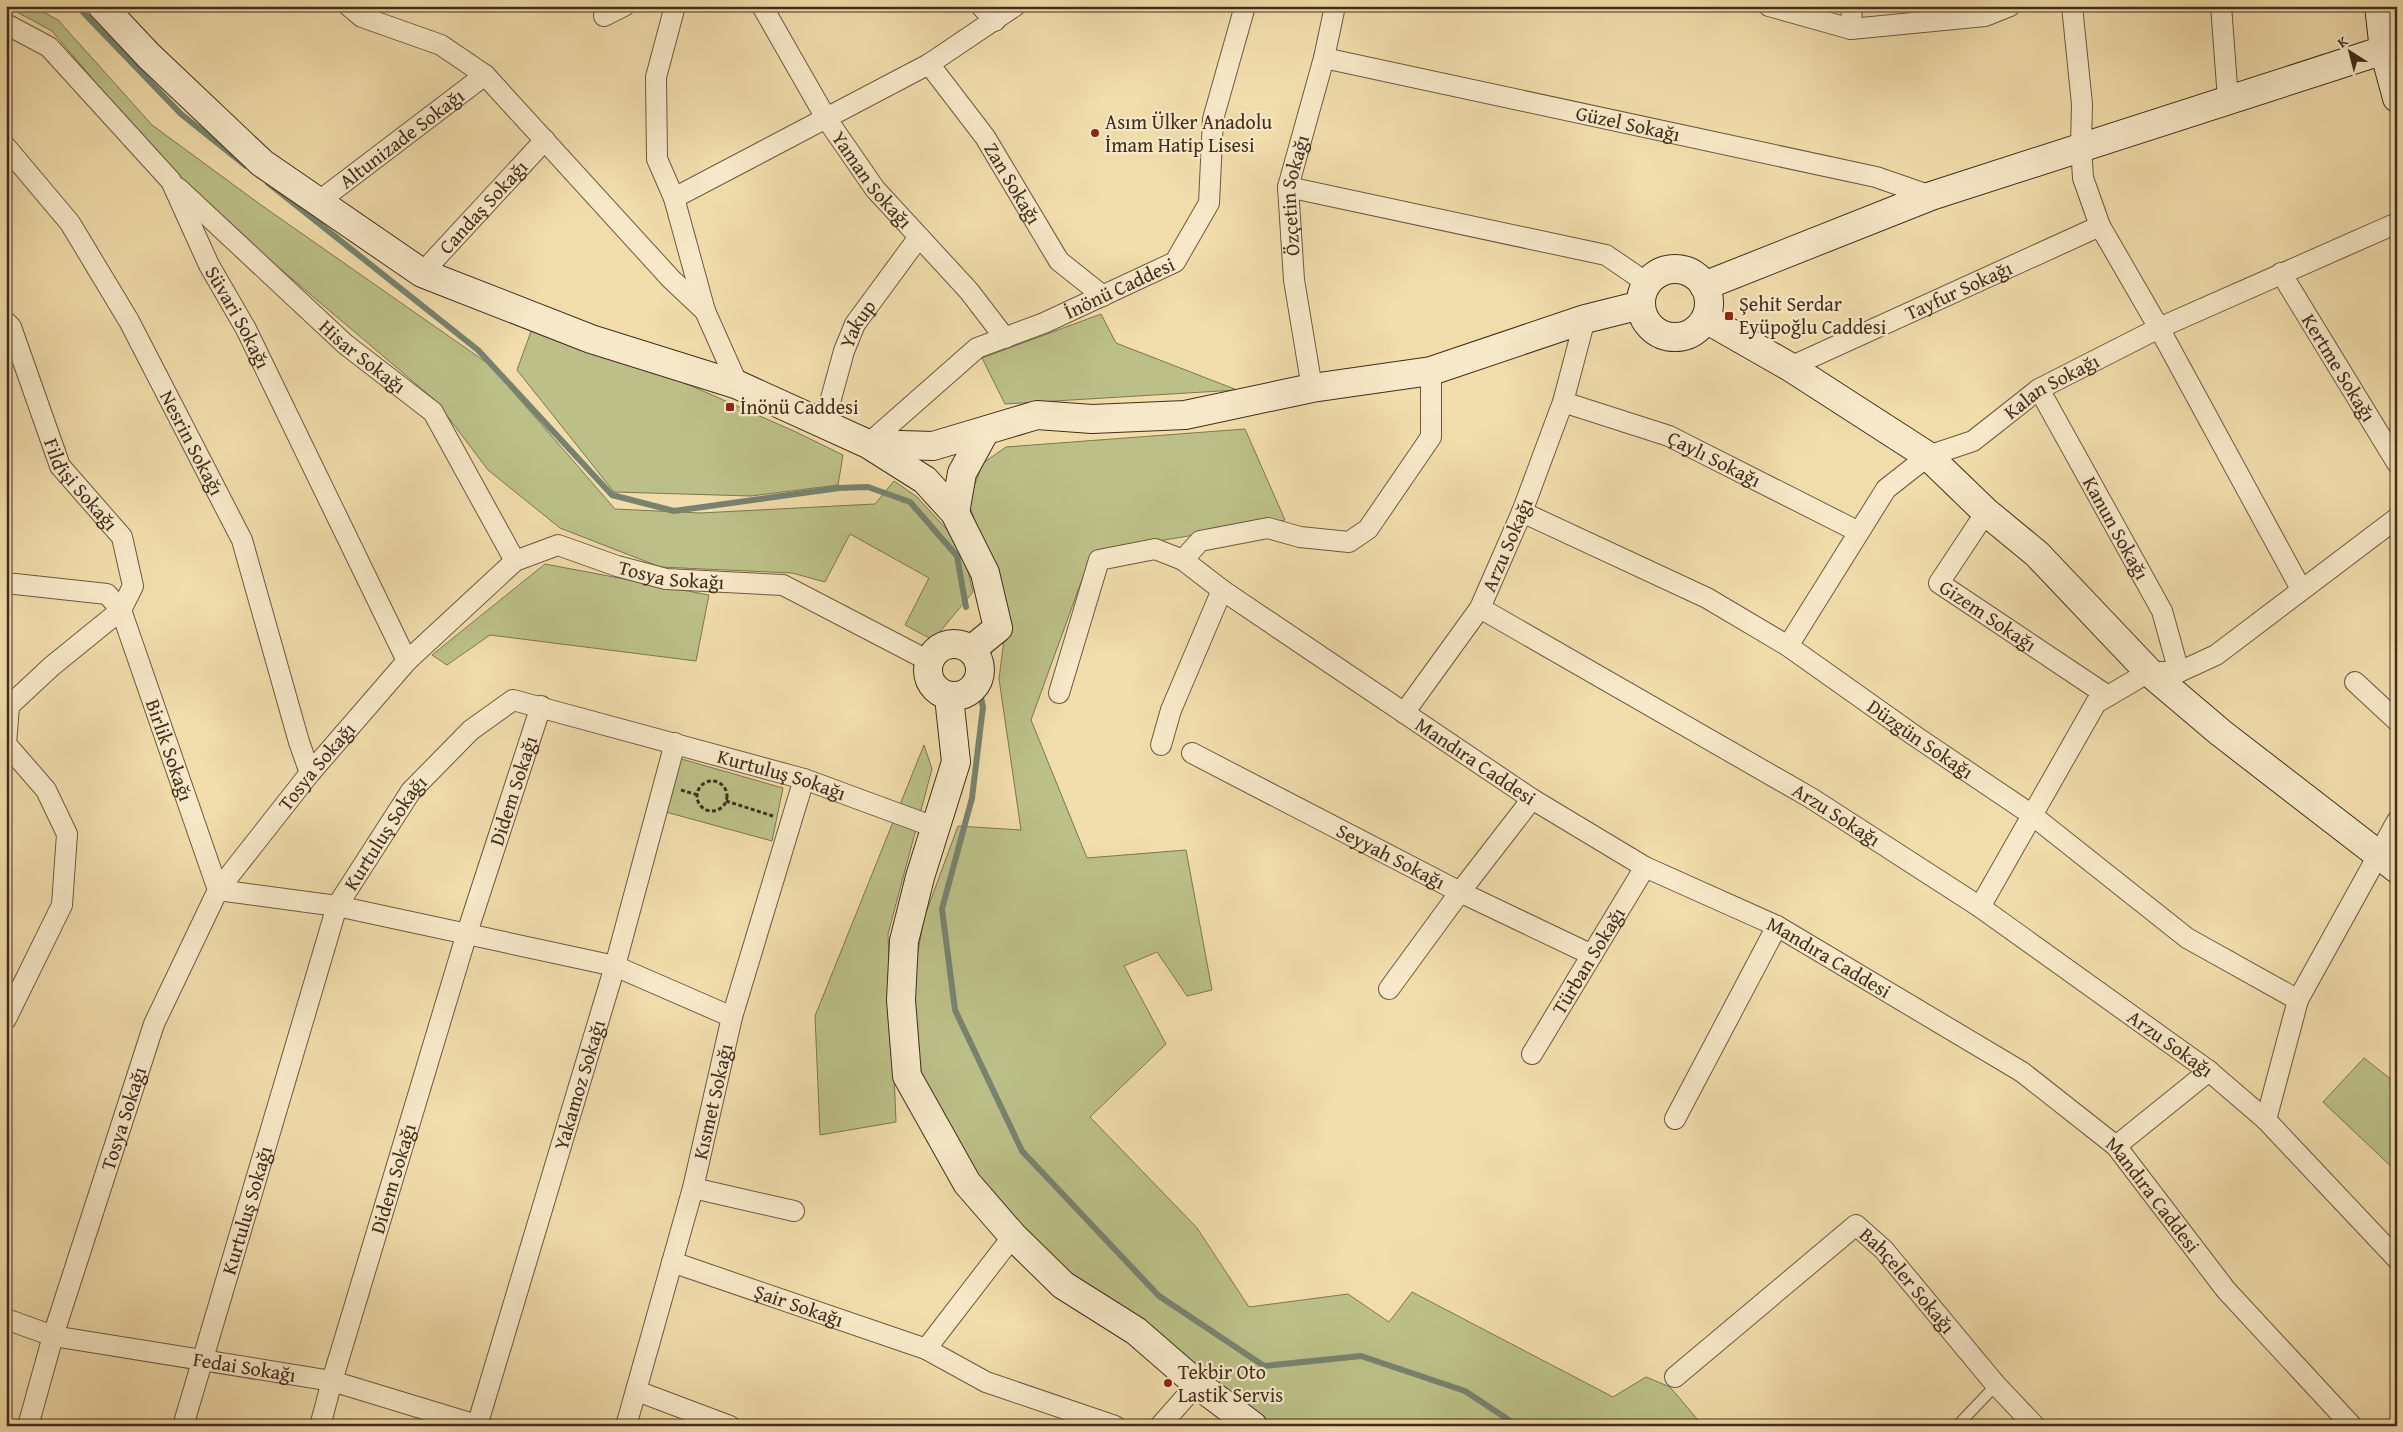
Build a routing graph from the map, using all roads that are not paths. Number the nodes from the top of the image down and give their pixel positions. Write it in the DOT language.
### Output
graph roads {
  1 [pos="102,6"];
  2 [pos="349,6"];
  3 [pos="624,6"];
  4 [pos="675,6"];
  5 [pos="762,6"];
  6 [pos="981,6"];
  7 [pos="1015,6"];
  8 [pos="1245,6"];
  9 [pos="1335,6"];
  10 [pos="1769,6"];
  11 [pos="1852,6"];
  12 [pos="2010,6"];
  13 [pos="2072,6"];
  14 [pos="2221,6"];
  15 [pos="2379,6"];
  16 [pos="604,16"];
  17 [pos="995,21"];
  18 [pos="6,24"];
  19 [pos="1851,29"];
  20 [pos="2390,49"];
  21 [pos="1324,58"];
  22 [pos="929,64"];
  23 [pos="485,75"];
  24 [pos="2397,98"];
  25 [pos="2228,99"];
  26 [pos="826,118"];
  27 [pos="545,140"];
  28 [pos="2081,146"];
  29 [pos="6,147"];
  30 [pos="171,181"];
  31 [pos="1288,187"];
  32 [pos="1930,196"];
  33 [pos="674,198"];
  34 [pos="318,202"];
  35 [pos="2397,223"];
  36 [pos="2100,226"];
  37 [pos="919,237"];
  38 [pos="422,273"];
  39 [pos="2281,273"];
  40 [pos="1704,286"];
  41 [pos="1644,294"];
  42 [pos="1103,296"];
  43 [pos="705,312"];
  44 [pos="1585,319"];
  45 [pos="1706,319"];
  46 [pos="8,326"];
  47 [pos="2160,328"];
  48 [pos="1005,338"];
  49 [pos="1790,367"];
  50 [pos="1431,371"];
  51 [pos="738,385"];
  52 [pos="1312,388"];
  53 [pos="2039,389"];
  54 [pos="1563,402"];
  55 [pos="824,424"];
  56 [pos="984,432"];
  57 [pos="868,444"];
  58 [pos="933,446"];
  59 [pos="1928,456"];
  60 [pos="2397,463"];
  61 [pos="962,473"];
  62 [pos="925,480"];
  63 [pos="1522,512"];
  64 [pos="1986,512"];
  65 [pos="956,513"];
  66 [pos="2397,518"];
  67 [pos="1859,532"];
  68 [pos="1183,560"];
  69 [pos="515,561"];
  70 [pos="6,583"];
  71 [pos="2301,589"];
  72 [pos="1222,590"];
  73 [pos="1480,608"];
  74 [pos="121,610"];
  75 [pos="1788,646"];
  76 [pos="971,650"];
  77 [pos="406,661"];
  78 [pos="929,661"];
  79 [pos="2149,672"];
  80 [pos="2179,672"];
  81 [pos="2355,682"];
  82 [pos="1059,693"];
  83 [pos="949,696"];
  84 [pos="2108,696"];
  85 [pos="541,706"];
  86 [pos="1404,713"];
  87 [pos="2397,721"];
  88 [pos="676,743"];
  89 [pos="6,744"];
  90 [pos="1161,745"];
  91 [pos="1192,753"];
  92 [pos="310,773"];
  93 [pos="804,779"];
  94 [pos="1532,799"];
  95 [pos="2032,815"];
  96 [pos="2397,821"];
  97 [pos="937,828"];
  98 [pos="2388,862"];
  99 [pos="1645,867"];
  100 [pos="218,890"];
  101 [pos="1460,892"];
  102 [pos="337,906"];
  103 [pos="1980,906"];
  104 [pos="1777,926"];
  105 [pos="467,933"];
  106 [pos="1592,955"];
  107 [pos="616,966"];
  108 [pos="1389,989"];
  109 [pos="2298,1000"];
  110 [pos="732,1017"];
  111 [pos="6,1019"];
  112 [pos="1532,1054"];
  113 [pos="2208,1071"];
  114 [pos="1675,1119"];
  115 [pos="2266,1120"];
  116 [pos="2116,1146"];
  117 [pos="693,1188"];
  118 [pos="794,1211"];
  119 [pos="1013,1236"];
  120 [pos="2397,1259"];
  121 [pos="672,1262"];
  122 [pos="6,1319"];
  123 [pos="53,1336"];
  124 [pos="926,1349"];
  125 [pos="202,1360"];
  126 [pos="1675,1378"];
  127 [pos="332,1381"];
  128 [pos="1197,1384"];
  129 [pos="1996,1386"];
  130 [pos="637,1391"];
  131 [pos="479,1425"];
  132 [pos="28,1426"];
  133 [pos="183,1426"];
  134 [pos="320,1426"];
  135 [pos="626,1426"];
  136 [pos="730,1426"];
  137 [pos="1115,1426"];
  138 [pos="1160,1426"];
  139 [pos="1253,1426"];
  140 [pos="1957,1426"];
  141 [pos="2035,1426"];
  142 [pos="2352,1426"];
  1 -- 34 [label="street"];
  2 -- 23 [label="street"];
  3 -- 16 [label="street"];
  4 -- 33 [label="street"];
  5 -- 26 [label="street, Yaman Sokağı"];
  6 -- 17 [label="street"];
  7 -- 17 [label="street"];
  8 -- 42 [label="street, İnönü Caddesi"];
  9 -- 21 [label="street, Özçetin Sokağı"];
  10 -- 19 [label="street"];
  11 -- 19 [label="street"];
  12 -- 19 [label="street"];
  13 -- 28 [label="street"];
  14 -- 25 [label="street"];
  15 -- 20 [label="street"];
  17 -- 22 [label="street"];
  18 -- 30 [label="street, Süvari Sokağı"];
  20 -- 24 [label="street"];
  20 -- 25 [label="street"];
  21 -- 31 [label="street, Özçetin Sokağı"];
  21 -- 32 [label="street, Güzel Sokağı"];
  22 -- 26 [label="street"];
  22 -- 42 [label="street, Zan Sokağı"];
  23 -- 27 [label="street"];
  23 -- 34 [label="street, Altunizade Sokağı"];
  25 -- 28 [label="street"];
  26 -- 33 [label="street"];
  26 -- 37 [label="street, Yaman Sokağı"];
  27 -- 38 [label="street, Candaş Sokağı"];
  27 -- 43 [label="street"];
  28 -- 32 [label="street"];
  28 -- 36 [label="street"];
  29 -- 92 [label="street, Nesrin Sokağı"];
  30 -- 69 [label="street, Hisar Sokağı"];
  30 -- 77 [label="street, Süvari Sokağı"];
  31 -- 41 [label="street"];
  31 -- 52 [label="street, Özçetin Sokağı"];
  32 -- 40 [label="street"];
  33 -- 43 [label="street"];
  34 -- 38 [label="street"];
  35 -- 39 [label="street, Kalan Sokağı"];
  36 -- 47 [label="street"];
  36 -- 49 [label="street, Tayfur Sokağı"];
  37 -- 48 [label="street, Yaman Sokağı"];
  37 -- 55 [label="street, Yakup"];
  38 -- 51 [label="street"];
  39 -- 47 [label="street, Kalan Sokağı"];
  39 -- 60 [label="street, Kertme Sokağı"];
  40 -- 41 [label="street"];
  40 -- 45 [label="street"];
  41 -- 44 [label="street"];
  41 -- 45 [label="street"];
  42 -- 48 [label="street, İnönü Caddesi"];
  43 -- 51 [label="street"];
  44 -- 50 [label="street"];
  44 -- 54 [label="street, Arzu Sokağı"];
  45 -- 49 [label="street"];
  46 -- 74 [label="street, Fildişi Sokağı"];
  47 -- 53 [label="street, Kalan Sokağı"];
  47 -- 71 [label="street"];
  48 -- 57 [label="street, İnönü Caddesi"];
  49 -- 59 [label="street"];
  50 -- 52 [label="street"];
  50 -- 68 [label="street"];
  51 -- 55 [label="street"];
  52 -- 56 [label="street"];
  53 -- 59 [label="street, Kalan Sokağı"];
  53 -- 80 [label="street, Kanun Sokağı"];
  54 -- 63 [label="street, Arzu Sokağı"];
  54 -- 67 [label="street, Çaylı Sokağı"];
  55 -- 57 [label="street"];
  56 -- 58 [label="street"];
  56 -- 61 [label="street"];
  57 -- 58 [label="street"];
  57 -- 62 [label="street"];
  58 -- 62 [label="street"];
  59 -- 64 [label="street"];
  59 -- 67 [label="street, Kalan Sokağı"];
  61 -- 62 [label="street"];
  61 -- 65 [label="street"];
  62 -- 65 [label="street"];
  63 -- 73 [label="street, Arzu Sokağı"];
  63 -- 75 [label="street, Düzgün Sokağı"];
  64 -- 79 [label="street"];
  64 -- 84 [label="street, Gizem Sokağı"];
  65 -- 76 [label="street"];
  66 -- 71 [label="street"];
  67 -- 75 [label="street, Kalan Sokağı"];
  68 -- 72 [label="street, Mandıra Caddesi"];
  68 -- 82 [label="street, Mandıra Caddesi"];
  69 -- 77 [label="street, Tosya Sokağı"];
  69 -- 78 [label="street, Tosya Sokağı"];
  70 -- 74 [label="street"];
  71 -- 80 [label="street"];
  72 -- 86 [label="street, Mandıra Caddesi"];
  72 -- 90 [label="street"];
  73 -- 86 [label="street"];
  73 -- 103 [label="street, Arzu Sokağı"];
  74 -- 89 [label="street, Fildişi Sokağı"];
  74 -- 100 [label="street, Birlik Sokağı"];
  75 -- 95 [label="street, Düzgün Sokağı"];
  76 -- 78 [label="street"];
  76 -- 83 [label="street"];
  77 -- 92 [label="street, Tosya Sokağı"];
  78 -- 83 [label="street"];
  79 -- 80 [label="street"];
  79 -- 84 [label="street"];
  79 -- 98 [label="street"];
  81 -- 87 [label="street"];
  83 -- 97 [label="street"];
  84 -- 95 [label="street"];
  85 -- 88 [label="street, Kurtuluş Sokağı"];
  85 -- 102 [label="street, Kurtuluş Sokağı"];
  85 -- 105 [label="street, Didem Sokağı"];
  86 -- 94 [label="street, Mandıra Caddesi"];
  88 -- 93 [label="street, Kurtuluş Sokağı"];
  88 -- 107 [label="street, Yakamoz Sokağı"];
  89 -- 111 [label="street, Fildişi Sokağı"];
  91 -- 101 [label="street, Seyyah Sokağı"];
  92 -- 100 [label="street, Tosya Sokağı"];
  93 -- 97 [label="street, Kurtuluş Sokağı"];
  93 -- 110 [label="street, Kısmet Sokağı"];
  94 -- 99 [label="street, Mandıra Caddesi"];
  94 -- 101 [label="street"];
  95 -- 103 [label="street"];
  95 -- 109 [label="street, Düzgün Sokağı"];
  96 -- 98 [label="street"];
  97 -- 119 [label="street"];
  98 -- 109 [label="street"];
  99 -- 104 [label="street, Mandıra Caddesi"];
  99 -- 106 [label="street, Türban Sokağı"];
  100 -- 102 [label="street"];
  100 -- 123 [label="street, Tosya Sokağı"];
  101 -- 106 [label="street, Seyyah Sokağı"];
  101 -- 108 [label="street"];
  102 -- 105 [label="street"];
  102 -- 125 [label="street, Kurtuluş Sokağı"];
  103 -- 113 [label="street, Arzu Sokağı"];
  104 -- 114 [label="street"];
  104 -- 116 [label="street, Mandıra Caddesi"];
  105 -- 107 [label="street"];
  105 -- 127 [label="street, Didem Sokağı"];
  106 -- 112 [label="street, Türban Sokağı"];
  107 -- 110 [label="street"];
  107 -- 131 [label="street, Yakamoz Sokağı"];
  109 -- 115 [label="street"];
  110 -- 117 [label="street, Kısmet Sokağı"];
  113 -- 115 [label="street, Arzu Sokağı"];
  113 -- 116 [label="street"];
  115 -- 120 [label="street, Arzu Sokağı"];
  116 -- 142 [label="street, Mandıra Caddesi"];
  117 -- 118 [label="street"];
  117 -- 121 [label="street, Kısmet Sokağı"];
  119 -- 124 [label="street"];
  119 -- 128 [label="street"];
  121 -- 124 [label="street, Şair Sokağı"];
  121 -- 130 [label="street, Kısmet Sokağı"];
  122 -- 123 [label="street, Fedai Sokağı"];
  123 -- 125 [label="street, Fedai Sokağı"];
  123 -- 132 [label="street, Tosya Sokağı"];
  124 -- 137 [label="street, Şair Sokağı"];
  125 -- 127 [label="street, Fedai Sokağı"];
  125 -- 133 [label="street, Kurtuluş Sokağı"];
  126 -- 129 [label="street, Bahçeler Sokağı"];
  127 -- 131 [label="street, Fedai Sokağı"];
  127 -- 134 [label="street, Didem Sokağı"];
  128 -- 138 [label="street"];
  128 -- 139 [label="street"];
  129 -- 140 [label="lane"];
  129 -- 141 [label="street, Bahçeler Sokağı"];
  130 -- 135 [label="street, Kısmet Sokağı"];
  130 -- 136 [label="street"];
}
